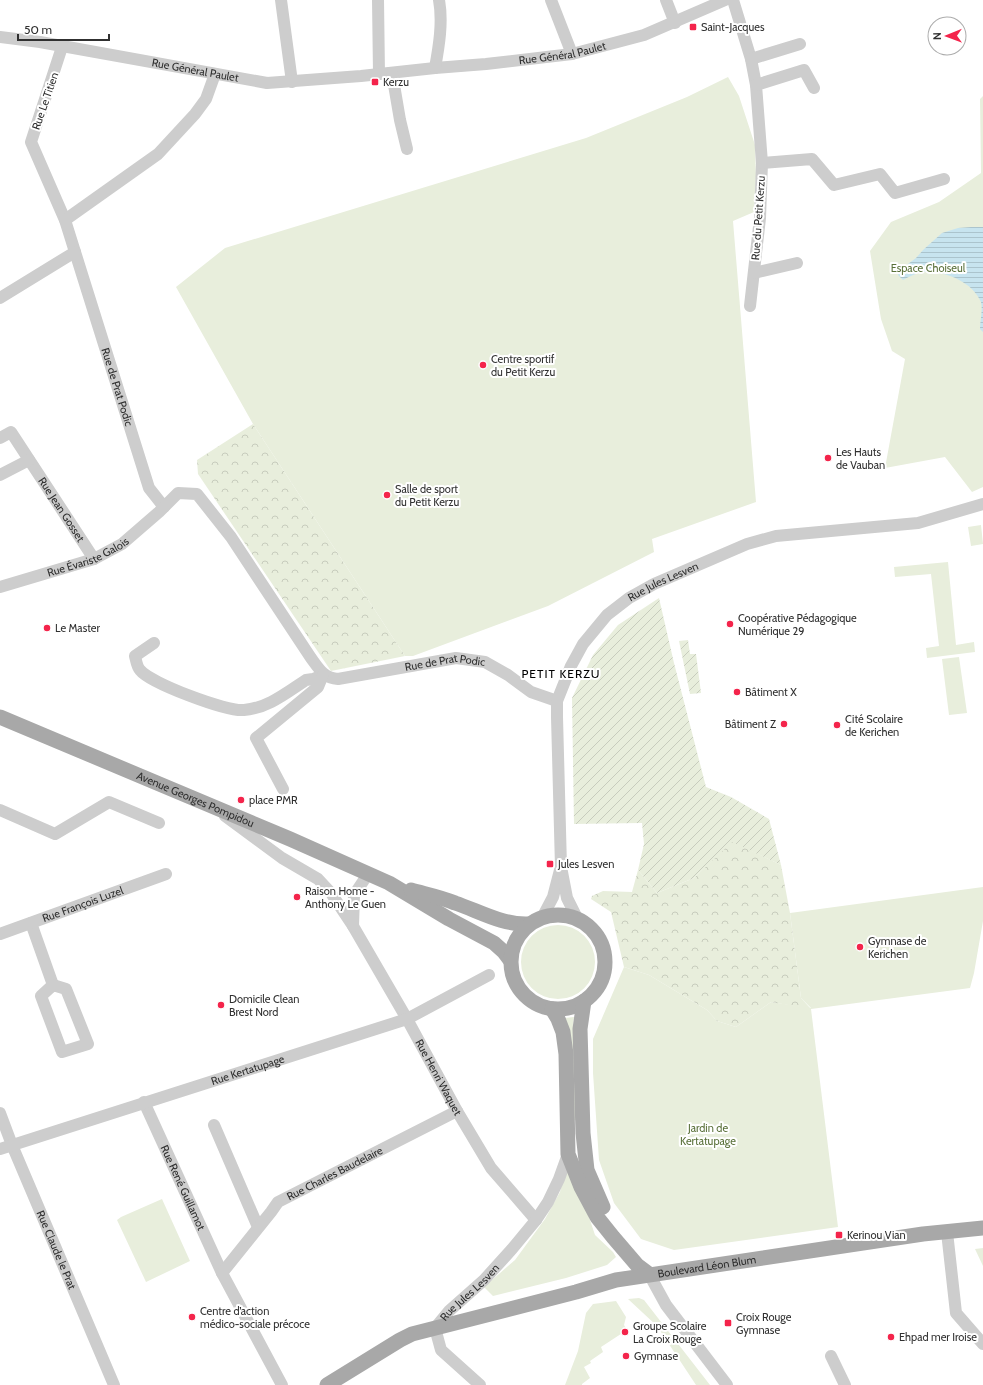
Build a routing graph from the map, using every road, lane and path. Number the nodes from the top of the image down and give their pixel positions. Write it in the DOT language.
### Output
graph roads {
  1 [pos="281,0"];
  2 [pos="378,0"];
  3 [pos="439,0"];
  4 [pos="551,0"];
  5 [pos="666,0"];
  6 [pos="725,0"];
  7 [pos="733,0"];
  8 [pos="675,23"];
  9 [pos="0,37"];
  10 [pos="800,44"];
  11 [pos="62,47"];
  12 [pos="572,54"];
  13 [pos="751,58"];
  14 [pos="435,68"];
  15 [pos="392,73"];
  16 [pos="215,74"];
  17 [pos="379,74"];
  18 [pos="292,82"];
  19 [pos="756,85"];
  20 [pos="814,88"];
  21 [pos="407,148"];
  22 [pos="762,163"];
  23 [pos="944,179"];
  24 [pos="65,220"];
  25 [pos="76,252"];
  26 [pos="797,263"];
  27 [pos="754,272"];
  28 [pos="0,298"];
  29 [pos="750,306"];
  30 [pos="0,438"];
  31 [pos="28,460"];
  32 [pos="0,475"];
  33 [pos="983,504"];
  34 [pos="164,507"];
  35 [pos="94,559"];
  36 [pos="0,587"];
  37 [pos="154,643"];
  38 [pos="323,674"];
  39 [pos="558,701"];
  40 [pos="0,717"];
  41 [pos="283,789"];
  42 [pos="212,806"];
  43 [pos="0,810"];
  44 [pos="159,823"];
  45 [pos="561,867"];
  46 [pos="166,874"];
  47 [pos="368,874"];
  48 [pos="389,883"];
  49 [pos="331,893"];
  50 [pos="354,895"];
  51 [pos="543,916"];
  52 [pos="577,918"];
  53 [pos="31,923"];
  54 [pos="528,924"];
  55 [pos="353,926"];
  56 [pos="0,934"];
  57 [pos="510,960"];
  58 [pos="489,976"];
  59 [pos="53,985"];
  60 [pos="584,1001"];
  61 [pos="552,1009"];
  62 [pos="407,1020"];
  63 [pos="144,1102"];
  64 [pos="457,1111"];
  65 [pos="0,1114"];
  66 [pos="214,1125"];
  67 [pos="12,1145"];
  68 [pos="0,1149"];
  69 [pos="568,1154"];
  70 [pos="536,1220"];
  71 [pos="258,1227"];
  72 [pos="983,1228"];
  73 [pos="947,1232"];
  74 [pos="222,1273"];
  75 [pos="648,1274"];
  76 [pos="435,1328"];
  77 [pos="983,1344"];
  78 [pos="831,1356"];
  79 [pos="279,1381"];
  80 [pos="114,1385"];
  81 [pos="327,1385"];
  82 [pos="480,1385"];
  83 [pos="727,1385"];
  84 [pos="845,1385"];
  1 -- 18 [label="street"];
  2 -- 17 [label="street"];
  3 -- 14 [label="street"];
  4 -- 12 [label="street"];
  5 -- 8 [label="street"];
  6 -- 8 [label="street, Rue Général Paulet"];
  7 -- 13 [label="street, Rue du Petit Kerzu"];
  8 -- 12 [label="street, Rue Général Paulet"];
  9 -- 11 [label="street, Rue Général Paulet"];
  10 -- 13 [label="street"];
  11 -- 16 [label="street, Rue Général Paulet"];
  11 -- 24 [label="street, Rue Le Titien"];
  12 -- 14 [label="street, Rue Général Paulet"];
  13 -- 19 [label="street, Rue du Petit Kerzu"];
  14 -- 15 [label="street, Rue Général Paulet"];
  15 -- 17 [label="street, Rue Général Paulet"];
  15 -- 21 [label="street"];
  16 -- 18 [label="street, Rue Général Paulet"];
  16 -- 24 [label="street"];
  17 -- 18 [label="street, Rue Général Paulet"];
  19 -- 20 [label="street"];
  19 -- 22 [label="street, Rue du Petit Kerzu"];
  22 -- 23 [label="street, Rue du Petit Kerzu"];
  22 -- 27 [label="street, Rue du Petit Kerzu"];
  24 -- 25 [label="street, Rue de Prat Podic"];
  25 -- 28 [label="street"];
  25 -- 34 [label="street, Rue de Prat Podic"];
  26 -- 27 [label="street, Rue du Petit Kerzu"];
  27 -- 29 [label="street, Rue du Petit Kerzu"];
  30 -- 31 [label="street, Rue Jean Gosset"];
  31 -- 32 [label="street"];
  31 -- 35 [label="street, Rue Jean Gosset"];
  33 -- 39 [label="street, Rue Jules Lesven"];
  34 -- 35 [label="street, Rue Évariste Galois"];
  34 -- 38 [label="street"];
  35 -- 36 [label="street, Rue Évariste Galois"];
  37 -- 38 [label="street"];
  38 -- 39 [label="street, Rue de Prat Podic"];
  38 -- 41 [label="street"];
  39 -- 45 [label="street, Rue Jules Lesven"];
  40 -- 42 [label="main road, Avenue Georges Pompidou"];
  42 -- 47 [label="main road, Avenue Georges Pompidou"];
  42 -- 49 [label="street, Rue Henri Waquet"];
  43 -- 44 [label="street"];
  45 -- 51 [label="street, Rue Jules Lesven"];
  45 -- 52 [label="street, Rue Jules Lesven"];
  46 -- 53 [label="street, Rue François Luzel"];
  47 -- 48 [label="main road, Avenue Georges Pompidou"];
  47 -- 50 [label="street"];
  48 -- 54 [label="main road, Avenue Georges Pompidou"];
  48 -- 57 [label="main road, Avenue Georges Pompidou"];
  49 -- 50 [label="street"];
  49 -- 55 [label="street, Rue Henri Waquet"];
  50 -- 55 [label="street"];
  51 -- 52 [label="main road"];
  51 -- 54 [label="main road"];
  52 -- 60 [label="main road"];
  53 -- 56 [label="street, Rue François Luzel"];
  53 -- 59 [label="street"];
  54 -- 57 [label="main road"];
  55 -- 62 [label="street, Rue Henri Waquet"];
  57 -- 61 [label="main road"];
  58 -- 62 [label="street, Rue Kertatupage"];
  59 -- 59 [label="street"];
  60 -- 61 [label="main road"];
  60 -- 75 [label="main road"];
  61 -- 69 [label="main road, Rue Jules Lesven"];
  62 -- 63 [label="street, Rue Kertatupage"];
  62 -- 64 [label="street, Rue Henri Waquet"];
  63 -- 67 [label="street, Rue Kertatupage"];
  63 -- 74 [label="street, Rue René Guillamot"];
  64 -- 70 [label="street, Rue Henri Waquet"];
  64 -- 71 [label="street, Rue Charles Baudelaire"];
  65 -- 67 [label="street, Rue Claude le Prat"];
  66 -- 71 [label="street"];
  67 -- 68 [label="street, Rue Kertatupage"];
  67 -- 80 [label="street, Rue Claude le Prat"];
  69 -- 70 [label="street, Rue Jules Lesven"];
  69 -- 75 [label="main road, Rue Jules Lesven"];
  70 -- 76 [label="street, Rue Jules Lesven"];
  71 -- 74 [label="street, Rue Charles Baudelaire"];
  72 -- 73 [label="main road, Boulevard Léon Blum"];
  73 -- 75 [label="main road, Boulevard Léon Blum"];
  73 -- 77 [label="street"];
  74 -- 79 [label="street"];
  75 -- 76 [label="main road, Boulevard Léon Blum"];
  75 -- 83 [label="street"];
  76 -- 81 [label="main road, Rue Jules Lesven"];
  76 -- 82 [label="street"];
  78 -- 84 [label="street"];
}
